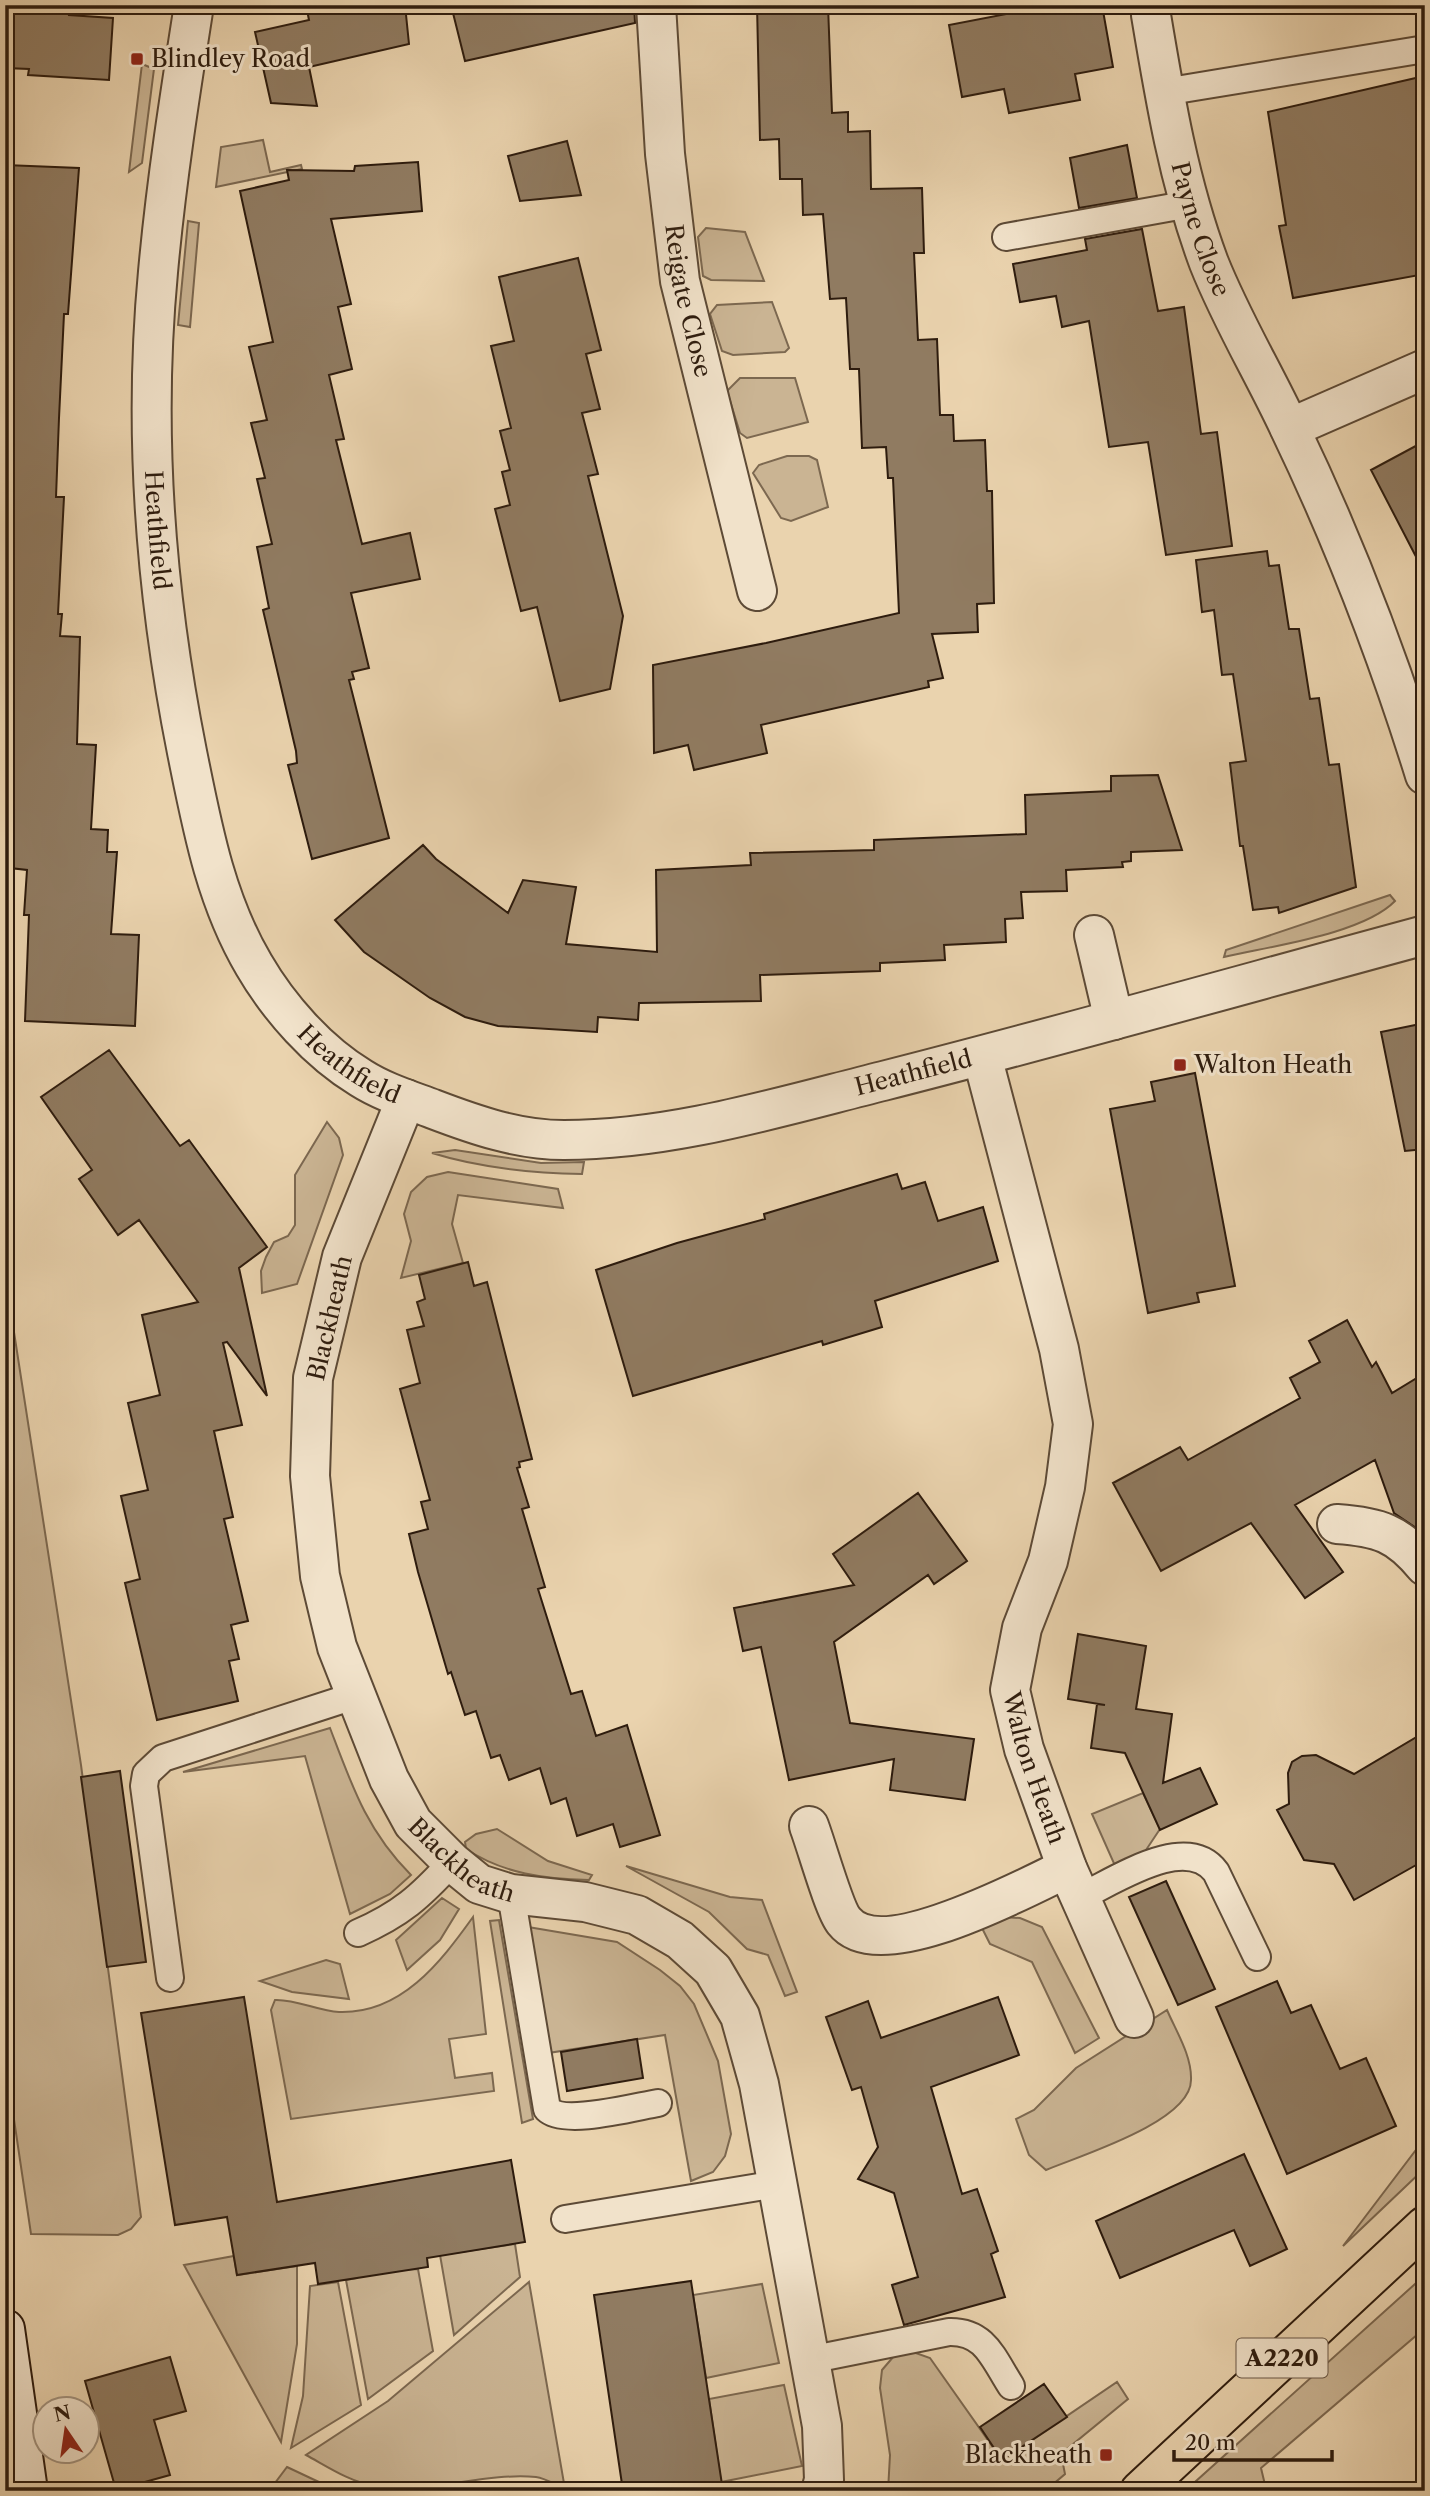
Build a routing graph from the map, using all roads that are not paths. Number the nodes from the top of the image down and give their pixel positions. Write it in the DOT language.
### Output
graph roads {
  1 [pos="194,5"];
  2 [pos="656,5"];
  3 [pos="1151,15"];
  4 [pos="1425,49"];
  5 [pos="1164,92"];
  6 [pos="1190,204"];
  7 [pos="1006,237"];
  8 [pos="1425,369"];
  9 [pos="1290,428"];
  10 [pos="757,591"];
  11 [pos="1425,775"];
  12 [pos="1094,934"];
  13 [pos="1425,935"];
  14 [pos="1114,1020"];
  15 [pos="982,1056"];
  16 [pos="405,1099"];
  17 [pos="1337,1524"];
  18 [pos="1425,1566"];
  19 [pos="357,1695"];
  20 [pos="809,1826"];
  21 [pos="452,1862"];
  22 [pos="1073,1883"];
  23 [pos="510,1894"];
  24 [pos="358,1934"];
  25 [pos="1257,1957"];
  26 [pos="170,1978"];
  27 [pos="1134,2018"];
  28 [pos="658,2103"];
  29 [pos="777,2184"];
  30 [pos="565,2218"];
  31 [pos="1425,2226"];
  32 [pos="5,2329"];
  33 [pos="809,2360"];
  34 [pos="1011,2386"];
  35 [pos="28,2491"];
  36 [pos="821,2491"];
  37 [pos="1140,2491"];
  1 -- 16 [label="street, Heathfield"];
  2 -- 10 [label="street, Reigate Close"];
  3 -- 5 [label="street, Payne Close"];
  4 -- 5 [label="lane"];
  5 -- 6 [label="street, Payne Close"];
  6 -- 7 [label="lane"];
  6 -- 9 [label="street, Payne Close"];
  8 -- 9 [label="street"];
  9 -- 11 [label="street, Payne Close"];
  12 -- 14 [label="street"];
  13 -- 14 [label="street, Heathfield"];
  14 -- 15 [label="street, Heathfield"];
  15 -- 16 [label="street, Heathfield"];
  15 -- 22 [label="street, Walton Heath"];
  16 -- 19 [label="street, Blackheath"];
  17 -- 18 [label="street"];
  19 -- 21 [label="street, Blackheath"];
  19 -- 26 [label="lane"];
  20 -- 22 [label="street, Walton Heath"];
  21 -- 23 [label="street, Blackheath"];
  21 -- 24 [label="lane"];
  22 -- 25 [label="lane"];
  22 -- 27 [label="street, Walton Heath"];
  23 -- 28 [label="lane"];
  23 -- 29 [label="street, Blackheath"];
  29 -- 30 [label="lane"];
  29 -- 33 [label="street, Blackheath"];
  31 -- 37 [label="main road, A2220"];
  32 -- 35 [label="street"];
  33 -- 34 [label="lane"];
  33 -- 36 [label="street, Blackheath"];
}
